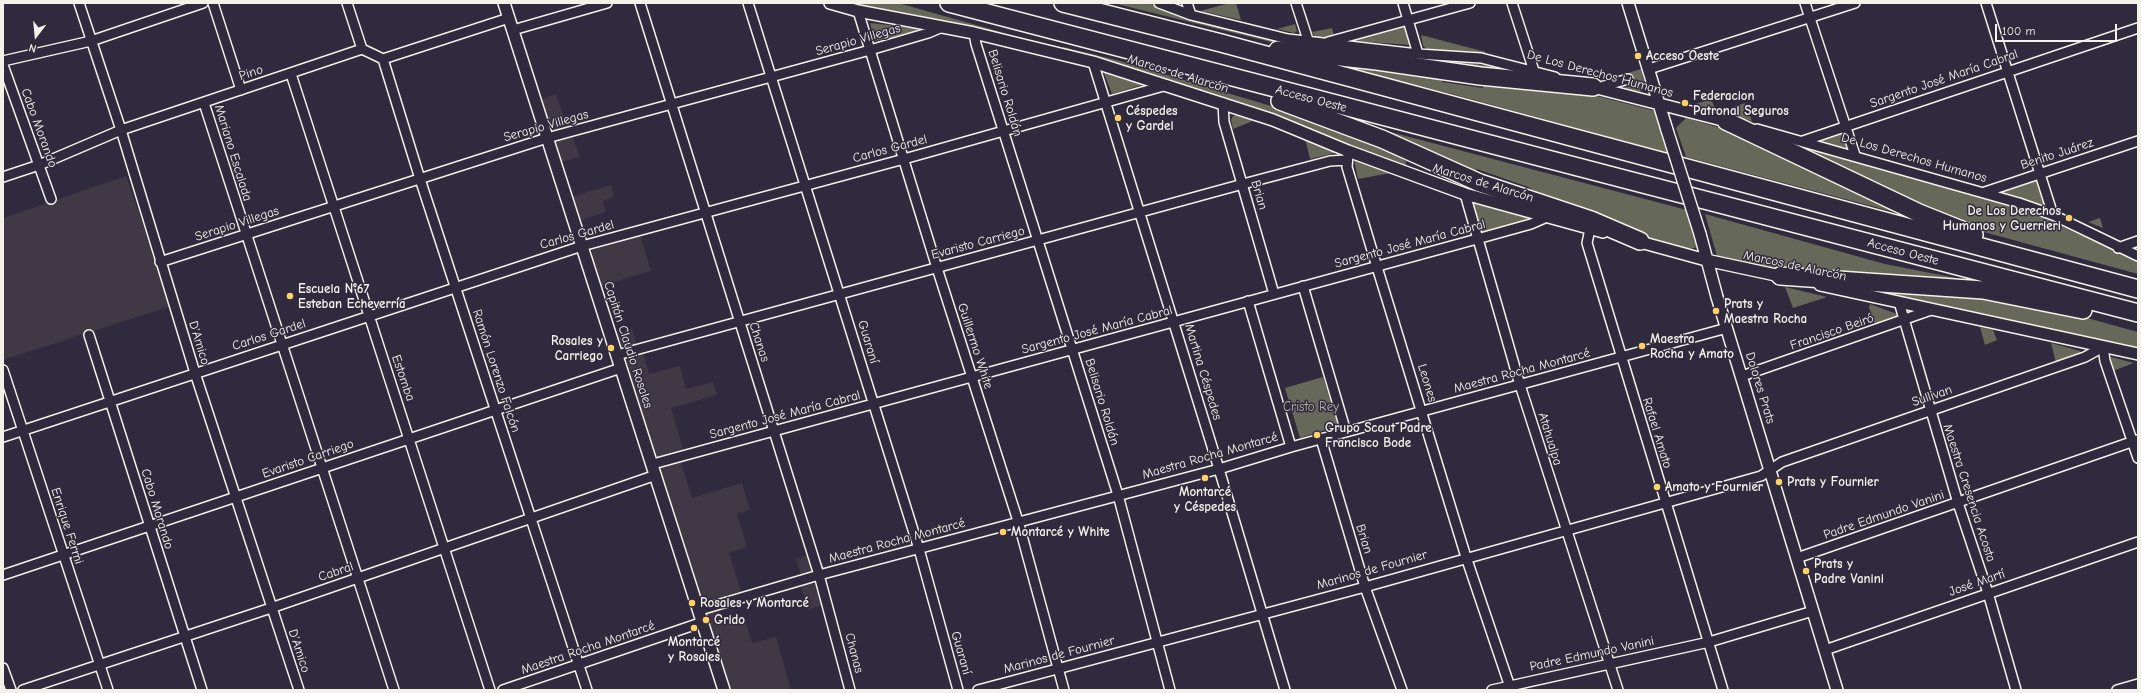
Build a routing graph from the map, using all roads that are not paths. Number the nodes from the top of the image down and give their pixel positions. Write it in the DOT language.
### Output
graph roads {
  1 [pos="79,3"];
  2 [pos="203,3"];
  3 [pos="213,3"];
  4 [pos="347,3"];
  5 [pos="607,3"];
  6 [pos="640,3"];
  7 [pos="748,3"];
  8 [pos="830,3"];
  9 [pos="949,3"];
  10 [pos="1063,3"];
  11 [pos="1158,3"];
  12 [pos="1187,3"];
  13 [pos="1296,3"];
  14 [pos="1403,3"];
  15 [pos="1470,3"];
  16 [pos="1512,3"];
  17 [pos="1628,3"];
  18 [pos="1805,3"];
  19 [pos="1855,3"];
  20 [pos="1986,3"];
  21 [pos="504,8"];
  22 [pos="858,11"];
  23 [pos="1191,15"];
  24 [pos="1810,18"];
  25 [pos="1408,20"];
  26 [pos="942,27"];
  27 [pos="2138,28"];
  28 [pos="513,30"];
  29 [pos="974,33"];
  30 [pos="91,41"];
  31 [pos="1220,43"];
  32 [pos="1309,43"];
  33 [pos="1322,44"];
  34 [pos="362,49"];
  35 [pos="870,50"];
  36 [pos="1418,54"];
  37 [pos="383,59"];
  38 [pos="3,61"];
  39 [pos="1093,62"];
  40 [pos="3,65"];
  41 [pos="1649,69"];
  42 [pos="1534,71"];
  43 [pos="2006,71"];
  44 [pos="291,74"];
  45 [pos="1215,74"];
  46 [pos="771,77"];
  47 [pos="1628,79"];
  48 [pos="1167,85"];
  49 [pos="1595,88"];
  50 [pos="241,90"];
  51 [pos="1223,102"];
  52 [pos="204,103"];
  53 [pos="1106,104"];
  54 [pos="671,105"];
  55 [pos="1660,105"];
  56 [pos="1726,121"];
  57 [pos="1845,126"];
  58 [pos="121,130"];
  59 [pos="1003,131"];
  60 [pos="547,138"];
  61 [pos="1804,141"];
  62 [pos="2138,141"];
  63 [pos="1855,155"];
  64 [pos="1348,156"];
  65 [pos="904,159"];
  66 [pos="39,165"];
  67 [pos="2039,174"];
  68 [pos="3,177"];
  69 [pos="420,179"];
  70 [pos="1243,184"];
  71 [pos="804,186"];
  72 [pos="1985,192"];
  73 [pos="1465,194"];
  74 [pos="51,199"];
  75 [pos="334,206"];
  76 [pos="706,213"];
  77 [pos="1140,213"];
  78 [pos="2053,215"];
  79 [pos="1547,217"];
  80 [pos="1590,229"];
  81 [pos="245,234"];
  82 [pos="1037,240"];
  83 [pos="1477,240"];
  84 [pos="1640,241"];
  85 [pos="2138,241"];
  86 [pos="582,246"];
  87 [pos="2118,248"];
  88 [pos="2138,256"];
  89 [pos="1706,260"];
  90 [pos="160,262"];
  91 [pos="1377,267"];
  92 [pos="2058,267"];
  93 [pos="937,268"];
  94 [pos="1780,276"];
  95 [pos="1303,286"];
  96 [pos="456,287"];
  97 [pos="2138,289"];
  98 [pos="839,294"];
  99 [pos="1274,294"];
  100 [pos="1248,301"];
  101 [pos="1899,302"];
  102 [pos="1931,310"];
  103 [pos="2138,313"];
  104 [pos="368,315"];
  105 [pos="2138,319"];
  106 [pos="1903,321"];
  107 [pos="739,322"];
  108 [pos="1174,322"];
  109 [pos="1727,328"];
  110 [pos="88,335"];
  111 [pos="282,345"];
  112 [pos="2103,347"];
  113 [pos="1072,351"];
  114 [pos="2138,354"];
  115 [pos="617,355"];
  116 [pos="1621,358"];
  117 [pos="621,368"];
  118 [pos="3,370"];
  119 [pos="195,373"];
  120 [pos="1742,376"];
  121 [pos="972,377"];
  122 [pos="1520,385"];
  123 [pos="110,402"];
  124 [pos="874,405"];
  125 [pos="495,409"];
  126 [pos="1930,411"];
  127 [pos="1422,412"];
  128 [pos="23,430"];
  129 [pos="774,431"];
  130 [pos="1346,432"];
  131 [pos="3,437"];
  132 [pos="410,438"];
  133 [pos="1321,439"];
  134 [pos="2135,441"];
  135 [pos="1291,447"];
  136 [pos="2138,458"];
  137 [pos="653,464"];
  138 [pos="323,468"];
  139 [pos="1219,469"];
  140 [pos="1770,470"];
  141 [pos="656,475"];
  142 [pos="1118,495"];
  143 [pos="236,498"];
  144 [pos="1665,503"];
  145 [pos="1958,503"];
  146 [pos="530,520"];
  147 [pos="1018,521"];
  148 [pos="149,527"];
  149 [pos="1565,530"];
  150 [pos="2138,542"];
  151 [pos="444,549"];
  152 [pos="919,549"];
  153 [pos="62,554"];
  154 [pos="1466,557"];
  155 [pos="1797,558"];
  156 [pos="3,575"];
  157 [pos="819,575"];
  158 [pos="357,578"];
  159 [pos="1365,587"];
  160 [pos="1988,593"];
  161 [pos="272,608"];
  162 [pos="700,610"];
  163 [pos="1813,611"];
  164 [pos="1263,613"];
  165 [pos="703,622"];
  166 [pos="183,636"];
  167 [pos="1158,642"];
  168 [pos="1709,642"];
  169 [pos="1825,650"];
  170 [pos="99,664"];
  171 [pos="1608,664"];
  172 [pos="579,665"];
  173 [pos="3,668"];
  174 [pos="1058,668"];
  175 [pos="2138,684"];
  176 [pos="1510,688"];
  177 [pos="11,690"];
  178 [pos="22,690"];
  179 [pos="108,690"];
  180 [pos="202,690"];
  181 [pos="299,690"];
  182 [pos="394,690"];
  183 [pos="490,690"];
  184 [pos="503,690"];
  185 [pos="587,690"];
  186 [pos="724,690"];
  187 [pos="850,690"];
  188 [pos="958,690"];
  189 [pos="978,690"];
  190 [pos="1064,690"];
  191 [pos="1170,690"];
  192 [pos="1285,690"];
  193 [pos="1402,690"];
  194 [pos="1492,690"];
  195 [pos="1618,690"];
  196 [pos="1723,690"];
  197 [pos="1837,690"];
  198 [pos="2016,690"];
  199 [pos="2117,690"];
  1 -- 30 [label="street, D'Amico"];
  2 -- 30 [label="street"];
  3 -- 50 [label="street"];
  4 -- 34 [label="street"];
  5 -- 28 [label="street"];
  6 -- 54 [label="street, Chanas"];
  7 -- 46 [label="street, Guaraní"];
  8 -- 22 [label="street, Marcos de Alarcón"];
  9 -- 45 [label="highway, Acceso Oeste"];
  10 -- 31 [label="highway, Acceso Oeste"];
  11 -- 23 [label="street, De Los Derechos Humanos"];
  12 -- 23 [label="street"];
  13 -- 32 [label="street"];
  14 -- 25 [label="street"];
  15 -- 25 [label="street"];
  16 -- 42 [label="street"];
  17 -- 41 [label="street, Dolores Prats"];
  18 -- 24 [label="street"];
  19 -- 24 [label="street"];
  20 -- 43 [label="street"];
  21 -- 28 [label="street, Capitán Claudio Rosales"];
  21 -- 37 [label="street"];
  22 -- 26 [label="street, Marcos de Alarcón"];
  22 -- 35 [label="street, Guillermo White"];
  23 -- 32 [label="street, De Los Derechos Humanos"];
  24 -- 41 [label="street"];
  24 -- 57 [label="street"];
  25 -- 33 [label="street"];
  25 -- 36 [label="street"];
  26 -- 29 [label="street, Marcos de Alarcón"];
  26 -- 35 [label="street, Serapio Villegas"];
  27 -- 43 [label="street, Sargento José María Cabral"];
  28 -- 60 [label="street, Capitán Claudio Rosales"];
  29 -- 39 [label="street, Marcos de Alarcón"];
  29 -- 59 [label="street, Belisario Roldán"];
  30 -- 38 [label="street"];
  30 -- 58 [label="street, D'Amico"];
  31 -- 49 [label="highway"];
  31 -- 92 [label="highway, Acceso Oeste"];
  32 -- 33 [label="street, De Los Derechos Humanos"];
  33 -- 36 [label="street, De Los Derechos Humanos"];
  34 -- 37 [label="street"];
  34 -- 44 [label="street, Pino"];
  35 -- 46 [label="street, Serapio Villegas"];
  35 -- 65 [label="street, Guillermo White"];
  36 -- 42 [label="street, De Los Derechos Humanos"];
  37 -- 69 [label="street, Ramón Lorenzo Falcón"];
  39 -- 48 [label="street, Marcos de Alarcón"];
  39 -- 53 [label="street, Martina Céspedes"];
  40 -- 66 [label="street, Cabo Morando"];
  41 -- 55 [label="street, Dolores Prats"];
  42 -- 49 [label="street, De Los Derechos Humanos"];
  43 -- 57 [label="street, Sargento José María Cabral"];
  43 -- 67 [label="street"];
  44 -- 50 [label="street, Pino"];
  44 -- 75 [label="street, Estomba"];
  45 -- 84 [label="highway"];
  45 -- 103 [label="highway, Acceso Oeste"];
  46 -- 54 [label="street, Serapio Villegas"];
  46 -- 71 [label="street, Guaraní"];
  47 -- 49 [label="street"];
  48 -- 51 [label="street, Marcos de Alarcón"];
  48 -- 53 [label="street, Carlos Gardel"];
  49 -- 55 [label="street, De Los Derechos Humanos"];
  50 -- 52 [label="street, Pino"];
  51 -- 64 [label="street, Marcos de Alarcón"];
  51 -- 70 [label="street, Brian"];
  52 -- 58 [label="street, Pino"];
  52 -- 81 [label="street, Mariano Escalada"];
  53 -- 59 [label="street, Carlos Gardel"];
  53 -- 77 [label="street, Martina Céspedes"];
  54 -- 60 [label="street, Serapio Villegas"];
  54 -- 76 [label="street, Chanas"];
  55 -- 56 [label="street, De Los Derechos Humanos"];
  55 -- 89 [label="street, Dolores Prats, bridge"];
  56 -- 61 [label="street, De Los Derechos Humanos"];
  56 -- 92 [label="highway"];
  57 -- 61 [label="street, Sargento José María Cabral"];
  57 -- 63 [label="street"];
  58 -- 66 [label="street, Pino"];
  58 -- 90 [label="street, D'Amico"];
  59 -- 65 [label="street, Carlos Gardel"];
  59 -- 82 [label="street, Belisario Roldán"];
  60 -- 69 [label="street, Serapio Villegas"];
  60 -- 86 [label="street, Capitán Claudio Rosales"];
  61 -- 63 [label="street, De Los Derechos Humanos"];
  62 -- 67 [label="street, Benito Juárez"];
  63 -- 72 [label="street, De Los Derechos Humanos"];
  64 -- 70 [label="street, Evaristo Carriego"];
  64 -- 73 [label="street, Marcos de Alarcón"];
  64 -- 91 [label="street, Leones"];
  65 -- 71 [label="street, Carlos Gardel"];
  65 -- 93 [label="street, Guillermo White"];
  66 -- 68 [label="street, Pino"];
  66 -- 74 [label="street, Cabo Morando"];
  67 -- 72 [label="street, Benito Juárez"];
  67 -- 78 [label="street"];
  69 -- 75 [label="street, Serapio Villegas"];
  69 -- 96 [label="street, Ramón Lorenzo Falcón"];
  70 -- 77 [label="street, Evaristo Carriego"];
  70 -- 99 [label="street, Brian"];
  71 -- 76 [label="street, Carlos Gardel"];
  71 -- 98 [label="street, Guaraní"];
  72 -- 78 [label="street, De Los Derechos Humanos"];
  73 -- 79 [label="street, Marcos de Alarcón"];
  73 -- 83 [label="street, Atahualpa"];
  75 -- 81 [label="street, Serapio Villegas"];
  75 -- 104 [label="street, Estomba"];
  76 -- 86 [label="street, Carlos Gardel"];
  76 -- 107 [label="street, Chanas"];
  77 -- 82 [label="street, Evaristo Carriego"];
  77 -- 108 [label="street, Martina Céspedes"];
  78 -- 87 [label="street, De Los Derechos Humanos"];
  79 -- 80 [label="street, Marcos de Alarcón"];
  79 -- 83 [label="street, Sargento José María Cabral"];
  80 -- 84 [label="street, Marcos de Alarcón"];
  80 -- 116 [label="street, Rafael Amato"];
  81 -- 90 [label="street, Serapio Villegas"];
  81 -- 111 [label="street, Mariano Escalada"];
  82 -- 93 [label="street, Evaristo Carriego"];
  82 -- 113 [label="street, Belisario Roldán"];
  83 -- 91 [label="street, Sargento José María Cabral"];
  83 -- 122 [label="street, Atahualpa"];
  84 -- 89 [label="street, Marcos de Alarcón"];
  85 -- 87 [label="street"];
  86 -- 96 [label="street, Carlos Gardel"];
  86 -- 115 [label="street, Capitán Claudio Rosales"];
  87 -- 88 [label="street, De Los Derechos Humanos"];
  89 -- 94 [label="street, Marcos de Alarcón"];
  89 -- 109 [label="street, Dolores Prats"];
  90 -- 119 [label="street, D'Amico"];
  91 -- 95 [label="street, Sargento José María Cabral"];
  91 -- 127 [label="street, Leones"];
  92 -- 97 [label="highway, Acceso Oeste"];
  93 -- 98 [label="street, Evaristo Carriego"];
  93 -- 121 [label="street, Guillermo White"];
  94 -- 101 [label="street, Marcos de Alarcón"];
  94 -- 105 [label="highway"];
  95 -- 99 [label="street, Sargento José María Cabral"];
  95 -- 130 [label="street"];
  96 -- 104 [label="street, Carlos Gardel"];
  96 -- 125 [label="street, Ramón Lorenzo Falcón"];
  98 -- 107 [label="street, Evaristo Carriego"];
  98 -- 124 [label="street, Guaraní"];
  99 -- 100 [label="street, Sargento José María Cabral"];
  100 -- 108 [label="street, Sargento José María Cabral"];
  100 -- 135 [label="street"];
  101 -- 102 [label="street, Marcos de Alarcón"];
  101 -- 106 [label="street, Maestra Cresencia Acosta"];
  102 -- 106 [label="street, Francisco Beiró"];
  102 -- 112 [label="street, Marcos de Alarcón"];
  104 -- 111 [label="street, Carlos Gardel"];
  104 -- 132 [label="street, Estomba"];
  106 -- 120 [label="street, Francisco Beiró"];
  106 -- 126 [label="street, Maestra Cresencia Acosta"];
  107 -- 115 [label="street, Evaristo Carriego"];
  107 -- 129 [label="street, Chanas"];
  108 -- 113 [label="street, Sargento José María Cabral"];
  108 -- 139 [label="street, Martina Céspedes"];
  109 -- 116 [label="street, Maestra Rocha Montarcé"];
  109 -- 120 [label="street, Dolores Prats"];
  110 -- 123 [label="street, Cabo Morando"];
  111 -- 119 [label="street, Carlos Gardel"];
  111 -- 138 [label="street, Mariano Escalada"];
  112 -- 114 [label="street, Marcos de Alarcón"];
  112 -- 126 [label="street, Sullivan"];
  112 -- 134 [label="street"];
  113 -- 121 [label="street, Sargento José María Cabral"];
  113 -- 142 [label="street, Belisario Roldán"];
  115 -- 117 [label="street, Capitán Claudio Rosales"];
  116 -- 122 [label="street, Maestra Rocha Montarcé"];
  116 -- 144 [label="street, Rafael Amato"];
  117 -- 125 [label="street, Evaristo Carriego"];
  117 -- 137 [label="street, Capitán Claudio Rosales"];
  118 -- 128 [label="street, Enrique Fermi"];
  119 -- 123 [label="street, Carlos Gardel"];
  119 -- 143 [label="street, D'Amico"];
  120 -- 140 [label="street, Dolores Prats"];
  121 -- 124 [label="street, Sargento José María Cabral"];
  121 -- 147 [label="street, Guillermo White"];
  122 -- 127 [label="street, Maestra Rocha Montarcé"];
  122 -- 149 [label="street, Atahualpa"];
  123 -- 128 [label="street, Carlos Gardel"];
  123 -- 148 [label="street, Cabo Morando"];
  124 -- 129 [label="street, Sargento José María Cabral"];
  124 -- 152 [label="street, Guaraní"];
  125 -- 132 [label="street, Evaristo Carriego"];
  125 -- 146 [label="street, Ramón Lorenzo Falcón"];
  126 -- 140 [label="street, Sullivan"];
  126 -- 145 [label="street, Maestra Cresencia Acosta"];
  127 -- 130 [label="street, Maestra Rocha Montarcé"];
  127 -- 154 [label="street, Leones"];
  128 -- 131 [label="street, Carlos Gardel"];
  128 -- 153 [label="street, Enrique Fermi"];
  129 -- 137 [label="street, Sargento José María Cabral"];
  129 -- 157 [label="street, Chanas"];
  130 -- 133 [label="street, Maestra Rocha Montarcé"];
  132 -- 138 [label="street, Evaristo Carriego"];
  132 -- 151 [label="street, Estomba"];
  133 -- 135 [label="street, Maestra Rocha Montarcé"];
  133 -- 159 [label="street, Brian"];
  134 -- 136 [label="street"];
  134 -- 145 [label="street, Padre Edmundo Vanini"];
  135 -- 139 [label="street, Maestra Rocha Montarcé"];
  137 -- 141 [label="street, Capitán Claudio Rosales"];
  138 -- 143 [label="street, Evaristo Carriego"];
  138 -- 158 [label="street, Mariano Escalada"];
  139 -- 142 [label="street, Maestra Rocha Montarcé"];
  139 -- 164 [label="street, Martina Céspedes"];
  140 -- 144 [label="street, Marinos de Fournier"];
  140 -- 155 [label="street, Dolores Prats"];
  141 -- 146 [label="street, Cabral"];
  141 -- 162 [label="street, Capitán Claudio Rosales"];
  142 -- 147 [label="street, Maestra Rocha Montarcé"];
  142 -- 167 [label="street, Belisario Roldán"];
  143 -- 148 [label="street, Evaristo Carriego"];
  143 -- 161 [label="street, D'Amico"];
  144 -- 149 [label="street, Marinos de Fournier"];
  144 -- 168 [label="street, Rafael Amato"];
  145 -- 155 [label="street, Padre Edmundo Vanini"];
  145 -- 160 [label="street, Maestra Cresencia Acosta"];
  146 -- 151 [label="street, Cabral"];
  146 -- 172 [label="street, Ramón Lorenzo Falcón"];
  147 -- 152 [label="street, Maestra Rocha Montarcé"];
  147 -- 174 [label="street, Guillermo White"];
  148 -- 153 [label="street, Evaristo Carriego"];
  148 -- 166 [label="street, Cabo Morando"];
  149 -- 154 [label="street, Marinos de Fournier"];
  149 -- 171 [label="street, Atahualpa"];
  150 -- 160 [label="street, José Martí"];
  151 -- 158 [label="street, Cabral"];
  151 -- 183 [label="street, Estomba"];
  152 -- 157 [label="street, Maestra Rocha Montarcé"];
  152 -- 188 [label="street, Guaraní"];
  153 -- 156 [label="street, Evaristo Carriego"];
  153 -- 170 [label="street, Enrique Fermi"];
  154 -- 159 [label="street, Marinos de Fournier"];
  154 -- 176 [label="street, Leones"];
  155 -- 163 [label="street, Dolores Prats"];
  157 -- 162 [label="street, Maestra Rocha Montarcé"];
  157 -- 187 [label="street, Chanas"];
  158 -- 161 [label="street, Cabral"];
  158 -- 182 [label="street, Mariano Escalada"];
  159 -- 164 [label="street, Marinos de Fournier"];
  159 -- 193 [label="street, Brian"];
  160 -- 169 [label="street, José Martí"];
  160 -- 198 [label="street, Maestra Cresencia Acosta"];
  161 -- 166 [label="street, Cabral"];
  161 -- 181 [label="street, D'Amico"];
  162 -- 165 [label="street, Capitán Claudio Rosales"];
  163 -- 168 [label="street, Padre Edmundo Vanini"];
  163 -- 169 [label="street, Dolores Prats"];
  164 -- 167 [label="street, Marinos de Fournier"];
  164 -- 192 [label="street, Martina Céspedes"];
  165 -- 172 [label="street, Maestra Rocha Montarcé"];
  165 -- 186 [label="street, Capitán Claudio Rosales"];
  166 -- 170 [label="street, Cabral"];
  166 -- 180 [label="street, Cabo Morando"];
  167 -- 174 [label="street, Marinos de Fournier"];
  167 -- 191 [label="street, Belisario Roldán"];
  168 -- 171 [label="street, Padre Edmundo Vanini"];
  168 -- 196 [label="street, Rafael Amato"];
  169 -- 197 [label="street, Dolores Prats"];
  170 -- 178 [label="street, Cabral"];
  170 -- 179 [label="street, Enrique Fermi"];
  171 -- 176 [label="street, Padre Edmundo Vanini"];
  171 -- 195 [label="street, Atahualpa"];
  172 -- 184 [label="street, Maestra Rocha Montarcé"];
  172 -- 185 [label="street, Ramón Lorenzo Falcón"];
  173 -- 177 [label="street"];
  174 -- 189 [label="street, Marinos de Fournier"];
  174 -- 190 [label="street, Guillermo White"];
  175 -- 199 [label="street"];
  176 -- 194 [label="street, Padre Edmundo Vanini"];
}
